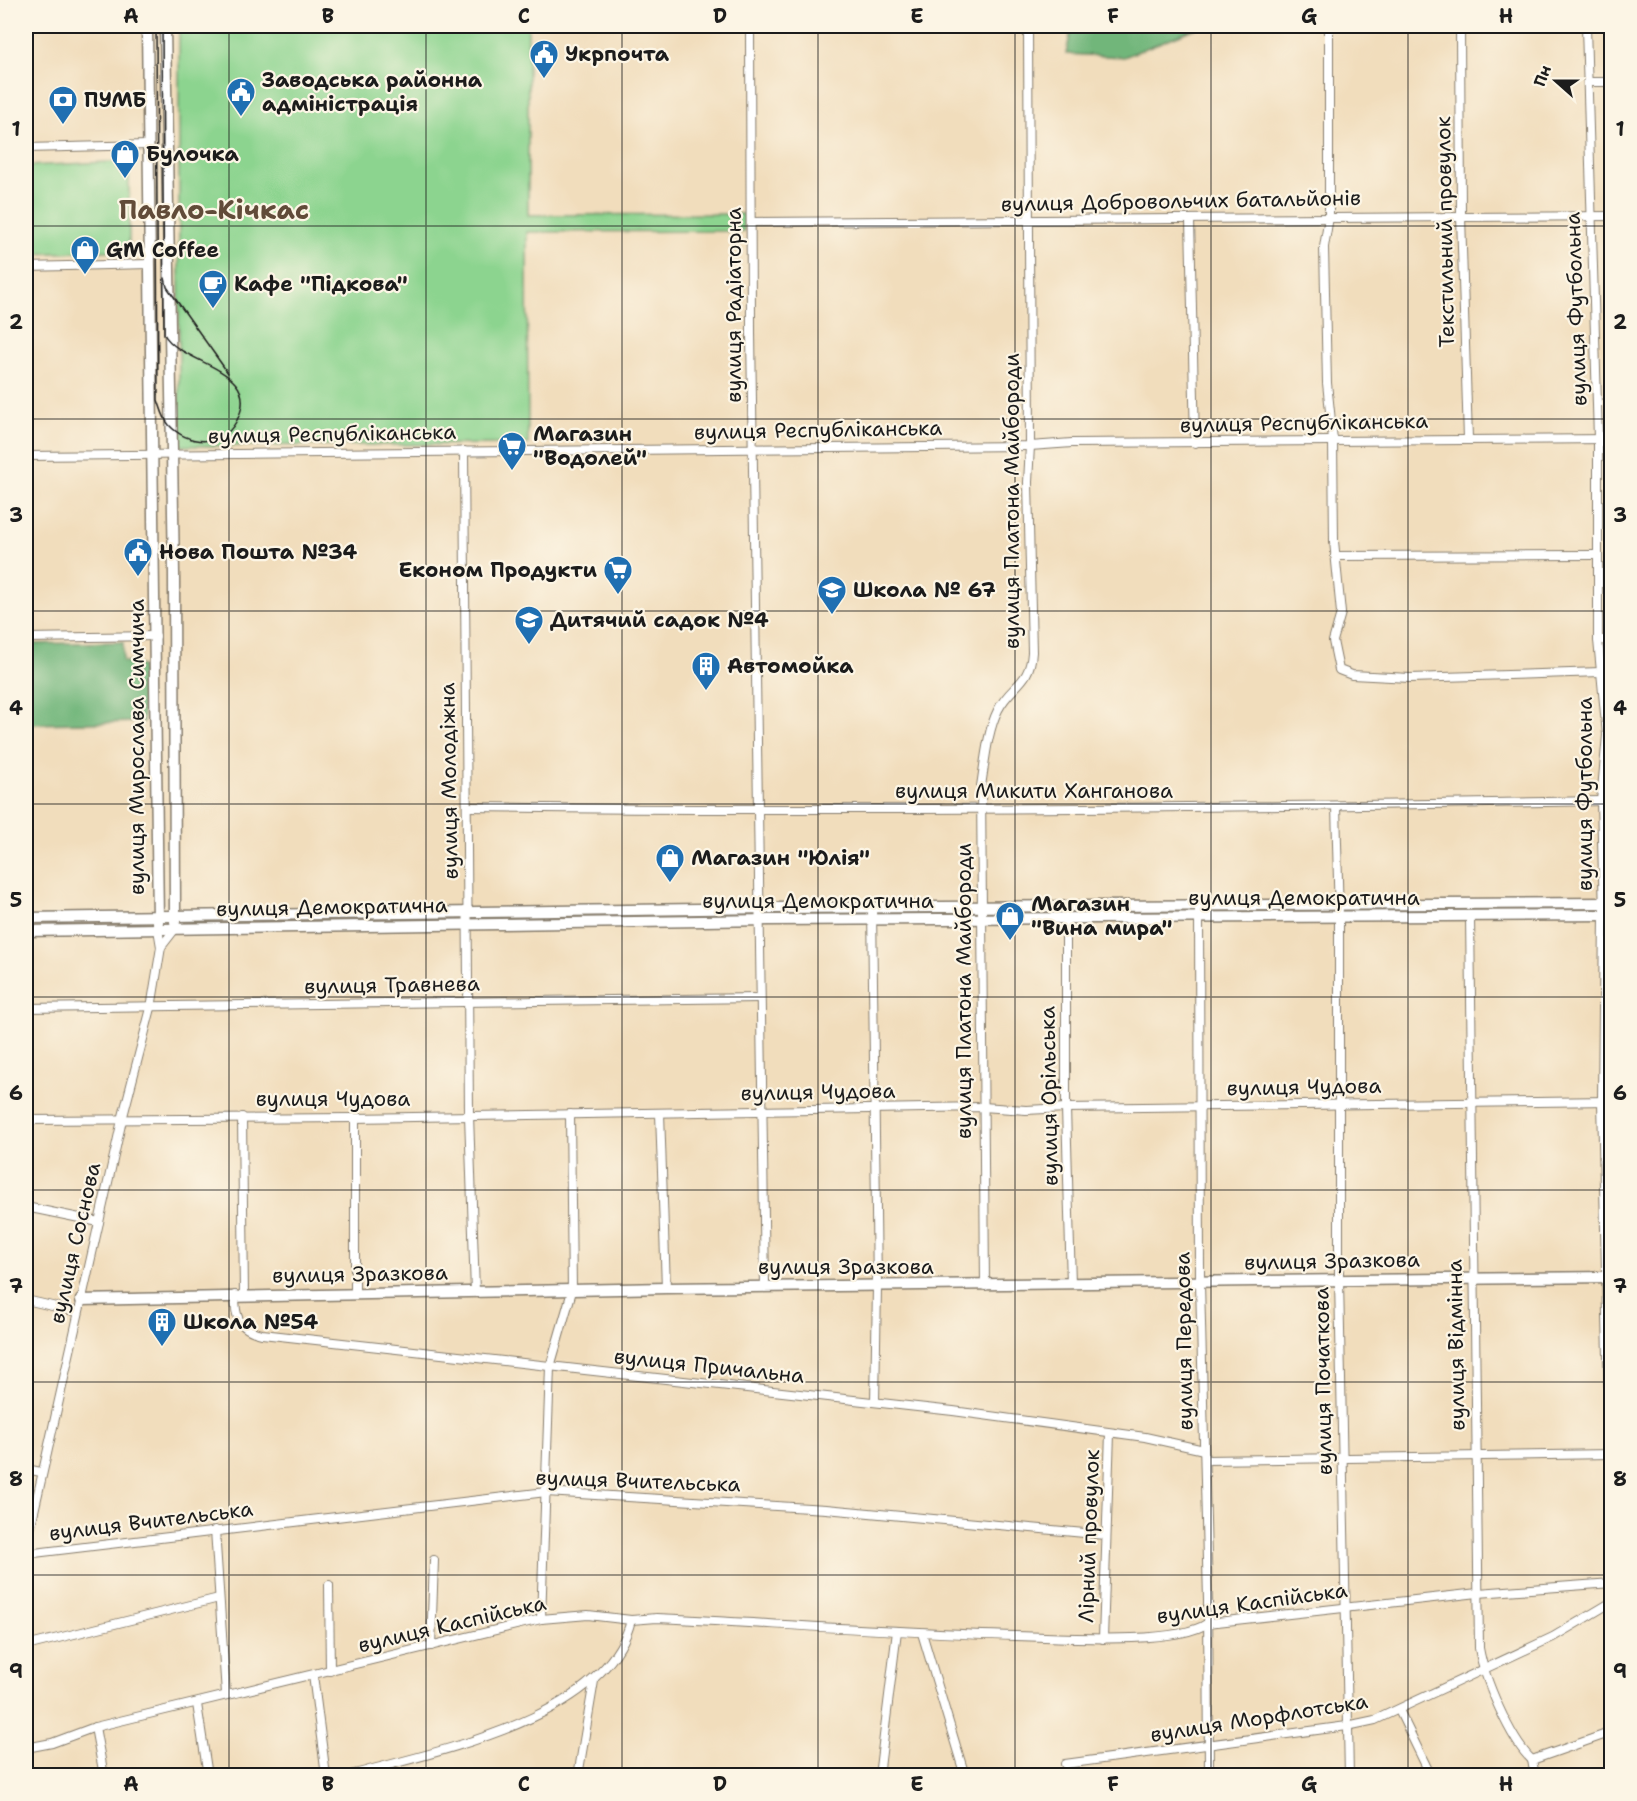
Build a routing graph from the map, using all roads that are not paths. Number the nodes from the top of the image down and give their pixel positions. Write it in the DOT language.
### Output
graph roads {
  1 [pos="147,26"];
  2 [pos="165,26"];
  3 [pos="750,26"];
  4 [pos="1028,26"];
  5 [pos="1329,26"];
  6 [pos="1460,26"];
  7 [pos="1586,26"];
  8 [pos="1589,82"];
  9 [pos="1611,82"];
  10 [pos="149,145"];
  11 [pos="26,148"];
  12 [pos="1461,216"];
  13 [pos="1591,216"];
  14 [pos="1611,216"];
  15 [pos="1329,217"];
  16 [pos="1190,219"];
  17 [pos="1028,221"];
  18 [pos="752,222"];
  19 [pos="150,264"];
  20 [pos="26,267"];
  21 [pos="1468,439"];
  22 [pos="1611,439"];
  23 [pos="1333,440"];
  24 [pos="1598,440"];
  25 [pos="1195,444"];
  26 [pos="1030,446"];
  27 [pos="754,449"];
  28 [pos="464,451"];
  29 [pos="170,453"];
  30 [pos="152,454"];
  31 [pos="26,456"];
  32 [pos="1597,555"];
  33 [pos="1335,556"];
  34 [pos="156,636"];
  35 [pos="26,638"];
  36 [pos="1598,640"];
  37 [pos="1611,640"];
  38 [pos="1601,672"];
  39 [pos="1601,801"];
  40 [pos="1336,806"];
  41 [pos="467,807"];
  42 [pos="981,810"];
  43 [pos="758,811"];
  44 [pos="1607,903"];
  45 [pos="1199,906"];
  46 [pos="1338,906"];
  47 [pos="982,907"];
  48 [pos="1066,907"];
  49 [pos="759,908"];
  50 [pos="872,908"];
  51 [pos="468,913"];
  52 [pos="1608,915"];
  53 [pos="175,916"];
  54 [pos="1470,916"];
  55 [pos="158,917"];
  56 [pos="26,918"];
  57 [pos="1199,918"];
  58 [pos="1340,918"];
  59 [pos="981,919"];
  60 [pos="1066,919"];
  61 [pos="759,920"];
  62 [pos="871,920"];
  63 [pos="469,925"];
  64 [pos="175,928"];
  65 [pos="158,929"];
  66 [pos="26,931"];
  67 [pos="161,947"];
  68 [pos="760,998"];
  69 [pos="470,1001"];
  70 [pos="26,1008"];
  71 [pos="151,1008"];
  72 [pos="1471,1101"];
  73 [pos="1602,1101"];
  74 [pos="1611,1101"];
  75 [pos="1338,1104"];
  76 [pos="983,1107"];
  77 [pos="1199,1107"];
  78 [pos="1066,1108"];
  79 [pos="874,1109"];
  80 [pos="764,1111"];
  81 [pos="660,1113"];
  82 [pos="570,1114"];
  83 [pos="469,1115"];
  84 [pos="242,1117"];
  85 [pos="355,1118"];
  86 [pos="26,1120"];
  87 [pos="122,1120"];
  88 [pos="26,1207"];
  89 [pos="99,1222"];
  90 [pos="1608,1277"];
  91 [pos="1473,1279"];
  92 [pos="1339,1280"];
  93 [pos="1200,1283"];
  94 [pos="1071,1284"];
  95 [pos="985,1286"];
  96 [pos="765,1287"];
  97 [pos="877,1287"];
  98 [pos="666,1288"];
  99 [pos="572,1291"];
  100 [pos="475,1292"];
  101 [pos="355,1294"];
  102 [pos="239,1296"];
  103 [pos="26,1300"];
  104 [pos="81,1300"];
  105 [pos="78,1312"];
  106 [pos="550,1367"];
  107 [pos="875,1402"];
  108 [pos="1110,1433"];
  109 [pos="1204,1450"];
  110 [pos="1610,1454"];
  111 [pos="1476,1456"];
  112 [pos="1342,1458"];
  113 [pos="1205,1460"];
  114 [pos="26,1469"];
  115 [pos="41,1472"];
  116 [pos="546,1492"];
  117 [pos="1611,1527"];
  118 [pos="215,1530"];
  119 [pos="1106,1535"];
  120 [pos="26,1547"];
  121 [pos="26,1554"];
  122 [pos="434,1560"];
  123 [pos="1611,1583"];
  124 [pos="329,1585"];
  125 [pos="1478,1593"];
  126 [pos="219,1598"];
  127 [pos="1611,1602"];
  128 [pos="1345,1608"];
  129 [pos="541,1619"];
  130 [pos="631,1620"];
  131 [pos="1208,1623"];
  132 [pos="897,1631"];
  133 [pos="922,1633"];
  134 [pos="1103,1639"];
  135 [pos="26,1646"];
  136 [pos="431,1646"];
  137 [pos="1484,1669"];
  138 [pos="330,1671"];
  139 [pos="313,1675"];
  140 [pos="594,1681"];
  141 [pos="226,1694"];
  142 [pos="197,1704"];
  143 [pos="1399,1710"];
  144 [pos="1347,1726"];
  145 [pos="95,1727"];
  146 [pos="1611,1732"];
  147 [pos="1208,1744"];
  148 [pos="26,1748"];
  149 [pos="1532,1760"];
  150 [pos="1065,1764"];
  151 [pos="104,1776"];
  152 [pos="208,1776"];
  153 [pos="326,1776"];
  154 [pos="347,1776"];
  155 [pos="578,1776"];
  156 [pos="879,1776"];
  157 [pos="965,1776"];
  158 [pos="1209,1776"];
  159 [pos="1349,1776"];
  160 [pos="1431,1776"];
  161 [pos="1535,1776"];
  1 -- 10 [label="street, вулиця Мирослава Симчича"];
  2 -- 29 [label="street, вулиця Мирослава Симчича"];
  3 -- 18 [label="street, вулиця Радіаторна"];
  4 -- 17 [label="street, вулиця Платона Майбороди"];
  5 -- 15 [label="street"];
  6 -- 12 [label="street, Текстильний провулок"];
  7 -- 8 [label="street, вулиця Футбольна"];
  8 -- 9 [label="street"];
  8 -- 13 [label="street, вулиця Футбольна"];
  10 -- 11 [label="street"];
  10 -- 19 [label="street, вулиця Мирослава Симчича"];
  12 -- 13 [label="street, вулиця Добровольчих батальйонів"];
  12 -- 15 [label="street, вулиця Добровольчих батальйонів"];
  12 -- 21 [label="street, Текстильний провулок"];
  13 -- 14 [label="street, вулиця Добровольчих батальйонів"];
  13 -- 24 [label="street, вулиця Футбольна"];
  15 -- 16 [label="street, вулиця Добровольчих батальйонів"];
  15 -- 23 [label="street"];
  16 -- 17 [label="street, вулиця Добровольчих батальйонів"];
  16 -- 25 [label="street"];
  17 -- 18 [label="street, вулиця Добровольчих батальйонів"];
  17 -- 26 [label="street, вулиця Платона Майбороди"];
  18 -- 27 [label="street, вулиця Радіаторна"];
  19 -- 20 [label="street"];
  19 -- 30 [label="street, вулиця Мирослава Симчича"];
  21 -- 23 [label="street, вулиця Республіканська"];
  21 -- 24 [label="street, вулиця Республіканська"];
  22 -- 24 [label="street, вулиця Республіканська"];
  23 -- 25 [label="street, вулиця Республіканська"];
  23 -- 33 [label="street"];
  24 -- 32 [label="street, вулиця Футбольна"];
  25 -- 26 [label="street, вулиця Республіканська"];
  26 -- 27 [label="street, вулиця Республіканська"];
  26 -- 42 [label="street, вулиця Платона Майбороди"];
  27 -- 28 [label="street, вулиця Республіканська"];
  27 -- 43 [label="street, вулиця Радіаторна"];
  28 -- 29 [label="street, вулиця Республіканська"];
  28 -- 41 [label="street, вулиця Молодіжна"];
  29 -- 30 [label="street, вулиця Республіканська"];
  29 -- 53 [label="street, вулиця Мирослава Симчича"];
  30 -- 31 [label="street, вулиця Республіканська"];
  30 -- 34 [label="street, вулиця Мирослава Симчича"];
  32 -- 33 [label="street"];
  32 -- 36 [label="street, вулиця Футбольна"];
  33 -- 38 [label="street"];
  34 -- 35 [label="street"];
  34 -- 55 [label="street, вулиця Мирослава Симчича"];
  36 -- 37 [label="street"];
  36 -- 38 [label="street, вулиця Футбольна"];
  38 -- 39 [label="street, вулиця Футбольна"];
  39 -- 40 [label="street, вулиця Микити Ханганова"];
  39 -- 44 [label="street, вулиця Футбольна"];
  40 -- 42 [label="street, вулиця Микити Ханганова"];
  40 -- 46 [label="street, вулиця Початкова"];
  41 -- 43 [label="street, вулиця Микити Ханганова"];
  41 -- 51 [label="street, вулиця Молодіжна"];
  42 -- 43 [label="street, вулиця Микити Ханганова"];
  42 -- 47 [label="street, вулиця Платона Майбороди"];
  43 -- 49 [label="street, вулиця Радіаторна"];
  44 -- 46 [label="street, вулиця Демократична"];
  44 -- 52 [label="street, вулиця Футбольна"];
  45 -- 46 [label="street, вулиця Демократична"];
  45 -- 48 [label="street, вулиця Демократична"];
  45 -- 57 [label="street, вулиця Передова"];
  46 -- 58 [label="street, вулиця Початкова"];
  47 -- 48 [label="street, вулиця Демократична"];
  47 -- 50 [label="street, вулиця Демократична"];
  47 -- 59 [label="street, вулиця Платона Майбороди"];
  48 -- 60 [label="street, вулиця Орільська"];
  49 -- 50 [label="street, вулиця Демократична"];
  49 -- 51 [label="street, вулиця Демократична"];
  49 -- 61 [label="street, вулиця Радіаторна"];
  50 -- 62 [label="street"];
  51 -- 53 [label="street, вулиця Демократична"];
  51 -- 63 [label="street, вулиця Молодіжна"];
  52 -- 54 [label="street, вулиця Демократична"];
  52 -- 73 [label="street, вулиця Футбольна"];
  53 -- 55 [label="street, вулиця Демократична"];
  53 -- 64 [label="street, вулиця Мирослава Симчича"];
  54 -- 58 [label="street, вулиця Демократична"];
  54 -- 72 [label="street, вулиця Відмінна"];
  55 -- 56 [label="street, вулиця Демократична"];
  55 -- 65 [label="street, вулиця Мирослава Симчича"];
  57 -- 58 [label="street, вулиця Демократична"];
  57 -- 60 [label="street, вулиця Демократична"];
  57 -- 77 [label="street, вулиця Передова"];
  58 -- 75 [label="street, вулиця Початкова"];
  59 -- 60 [label="street, вулиця Демократична"];
  59 -- 62 [label="street, вулиця Демократична"];
  59 -- 76 [label="street, вулиця Платона Майбороди"];
  60 -- 78 [label="street, вулиця Орільська"];
  61 -- 62 [label="street, вулиця Демократична"];
  61 -- 63 [label="street, вулиця Демократична"];
  61 -- 68 [label="street"];
  62 -- 79 [label="street"];
  63 -- 64 [label="street, вулиця Демократична"];
  63 -- 69 [label="street, вулиця Молодіжна"];
  64 -- 65 [label="street, вулиця Демократична"];
  64 -- 67 [label="street"];
  65 -- 66 [label="street, вулиця Демократична"];
  65 -- 67 [label="street"];
  67 -- 71 [label="street, вулиця Соснова"];
  68 -- 69 [label="street, вулиця Травнева"];
  68 -- 80 [label="street"];
  69 -- 71 [label="street, вулиця Травнева"];
  69 -- 83 [label="street, вулиця Молодіжна"];
  70 -- 71 [label="street, вулиця Травнева"];
  71 -- 87 [label="street, вулиця Соснова"];
  72 -- 73 [label="street, вулиця Чудова"];
  72 -- 75 [label="street, вулиця Чудова"];
  72 -- 91 [label="street, вулиця Відмінна"];
  73 -- 74 [label="street, вулиця Чудова"];
  73 -- 90 [label="street, вулиця Футбольна"];
  75 -- 77 [label="street, вулиця Чудова"];
  75 -- 92 [label="street, вулиця Початкова"];
  76 -- 78 [label="street, вулиця Чудова"];
  76 -- 79 [label="street, вулиця Чудова"];
  76 -- 95 [label="street, вулиця Платона Майбороди"];
  77 -- 78 [label="street, вулиця Чудова"];
  77 -- 93 [label="street, вулиця Передова"];
  78 -- 94 [label="street, вулиця Орільська"];
  79 -- 80 [label="street, вулиця Чудова"];
  79 -- 97 [label="street"];
  80 -- 81 [label="street, вулиця Чудова"];
  80 -- 96 [label="street"];
  81 -- 82 [label="street, вулиця Чудова"];
  81 -- 98 [label="street"];
  82 -- 83 [label="street, вулиця Чудова"];
  82 -- 99 [label="street"];
  83 -- 85 [label="street, вулиця Чудова"];
  83 -- 100 [label="street, вулиця Молодіжна"];
  84 -- 85 [label="street, вулиця Чудова"];
  84 -- 87 [label="street, вулиця Чудова"];
  84 -- 102 [label="street, вулиця Причальна"];
  85 -- 101 [label="street"];
  86 -- 87 [label="street, вулиця Чудова"];
  87 -- 89 [label="street, вулиця Соснова"];
  88 -- 89 [label="street"];
  89 -- 104 [label="street, вулиця Соснова"];
  90 -- 91 [label="street, вулиця Зразкова"];
  90 -- 110 [label="street, вулиця Футбольна"];
  91 -- 92 [label="street, вулиця Зразкова"];
  91 -- 111 [label="street, вулиця Відмінна"];
  92 -- 93 [label="street, вулиця Зразкова"];
  92 -- 112 [label="street, вулиця Початкова"];
  93 -- 94 [label="street, вулиця Зразкова"];
  93 -- 109 [label="street, вулиця Передова"];
  94 -- 95 [label="street, вулиця Зразкова"];
  95 -- 97 [label="street, вулиця Зразкова"];
  96 -- 97 [label="street, вулиця Зразкова"];
  96 -- 98 [label="street, вулиця Зразкова"];
  97 -- 107 [label="street"];
  98 -- 99 [label="street, вулиця Зразкова"];
  99 -- 100 [label="street, вулиця Зразкова"];
  99 -- 106 [label="street"];
  100 -- 101 [label="street, вулиця Зразкова"];
  101 -- 102 [label="street, вулиця Зразкова"];
  102 -- 104 [label="street, вулиця Зразкова"];
  102 -- 106 [label="street, вулиця Причальна"];
  103 -- 105 [label="street"];
  104 -- 105 [label="street, вулиця Соснова"];
  105 -- 115 [label="street, вулиця Соснова"];
  106 -- 107 [label="street, вулиця Причальна"];
  106 -- 116 [label="street"];
  107 -- 108 [label="street, вулиця Причальна"];
  108 -- 109 [label="street, вулиця Причальна"];
  108 -- 119 [label="street, Лірний провулок"];
  109 -- 113 [label="street, вулиця Передова"];
  110 -- 111 [label="street"];
  110 -- 117 [label="street, вулиця Футбольна"];
  111 -- 112 [label="street"];
  111 -- 125 [label="street, вулиця Відмінна"];
  112 -- 113 [label="street"];
  112 -- 128 [label="street, вулиця Початкова"];
  113 -- 131 [label="street, вулиця Передова"];
  114 -- 115 [label="street"];
  115 -- 120 [label="street, вулиця Соснова"];
  116 -- 118 [label="street, вулиця Вчительська"];
  116 -- 119 [label="street, вулиця Вчительська"];
  116 -- 129 [label="street"];
  118 -- 121 [label="street, вулиця Вчительська"];
  118 -- 126 [label="street"];
  119 -- 134 [label="street, Лірний провулок"];
  122 -- 136 [label="street"];
  123 -- 125 [label="street, вулиця Каспійська"];
  124 -- 138 [label="street"];
  125 -- 128 [label="street, вулиця Каспійська"];
  125 -- 137 [label="street, вулиця Відмінна"];
  126 -- 135 [label="street"];
  126 -- 141 [label="street"];
  127 -- 137 [label="street, вулиця Морфлотська"];
  128 -- 131 [label="street, вулиця Каспійська"];
  128 -- 144 [label="street, вулиця Початкова"];
  129 -- 130 [label="street, вулиця Каспійська"];
  129 -- 136 [label="street, вулиця Каспійська"];
  130 -- 132 [label="street, вулиця Каспійська"];
  130 -- 140 [label="street"];
  131 -- 134 [label="street, вулиця Каспійська"];
  131 -- 147 [label="street, вулиця Передова"];
  132 -- 133 [label="street, вулиця Каспійська"];
  132 -- 156 [label="street"];
  133 -- 134 [label="street, вулиця Каспійська"];
  133 -- 157 [label="street"];
  136 -- 138 [label="street, вулиця Каспійська"];
  137 -- 143 [label="street, вулиця Морфлотська"];
  137 -- 149 [label="street, вулиця Відмінна"];
  138 -- 139 [label="street, вулиця Каспійська"];
  139 -- 141 [label="street, вулиця Каспійська"];
  139 -- 153 [label="street"];
  140 -- 154 [label="street"];
  140 -- 155 [label="street"];
  141 -- 142 [label="street, вулиця Каспійська"];
  142 -- 145 [label="street, вулиця Каспійська"];
  142 -- 152 [label="street"];
  143 -- 144 [label="street, вулиця Морфлотська"];
  143 -- 160 [label="street"];
  144 -- 147 [label="street, вулиця Морфлотська"];
  144 -- 159 [label="street, вулиця Початкова"];
  145 -- 148 [label="street, вулиця Каспійська"];
  145 -- 151 [label="street"];
  146 -- 149 [label="street"];
  147 -- 150 [label="street, вулиця Морфлотська"];
  147 -- 158 [label="street, вулиця Передова"];
  149 -- 161 [label="street"];
}
